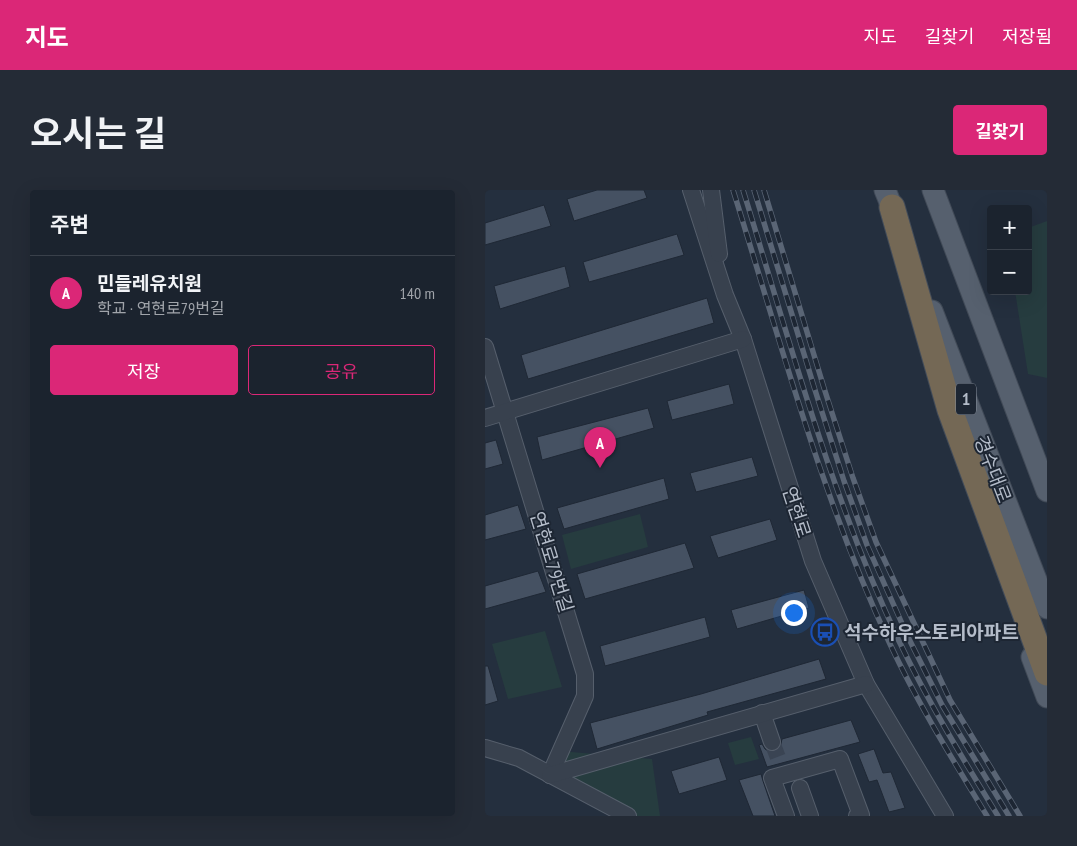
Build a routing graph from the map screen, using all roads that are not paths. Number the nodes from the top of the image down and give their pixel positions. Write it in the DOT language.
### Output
graph roads {
  1 [pos="933,190"];
  2 [pos="700,191"];
  3 [pos="888,198"];
  4 [pos="743,338"];
  5 [pos="485,347"];
  6 [pos="505,412"];
  7 [pos="485,418"];
  8 [pos="1047,491"];
  9 [pos="1047,608"];
  10 [pos="1047,673"];
  11 [pos="866,684"];
  12 [pos="1047,697"];
  13 [pos="762,713"];
  14 [pos="772,742"];
  15 [pos="485,748"];
  16 [pos="550,775"];
  17 [pos="800,788"];
  18 [pos="628,816"];
  19 [pos="786,816"];
  20 [pos="810,816"];
  21 [pos="857,816"];
  22 [pos="945,816"];
  1 -- 8 [label="main road"];
  2 -- 4 [label="street, 연현로"];
  3 -- 9 [label="main road, 경수대로 / 1"];
  3 -- 10 [label="highway"];
  3 -- 12 [label="main road"];
  4 -- 6 [label="street"];
  4 -- 11 [label="street, 연현로"];
  5 -- 6 [label="street, 연현로79번길"];
  6 -- 7 [label="street"];
  6 -- 16 [label="street, 연현로79번길"];
  11 -- 13 [label="street"];
  11 -- 22 [label="street, 연현로"];
  13 -- 14 [label="street"];
  13 -- 16 [label="street"];
  15 -- 16 [label="street"];
  16 -- 18 [label="street"];
  17 -- 20 [label="street"];
  19 -- 21 [label="street"];
}
